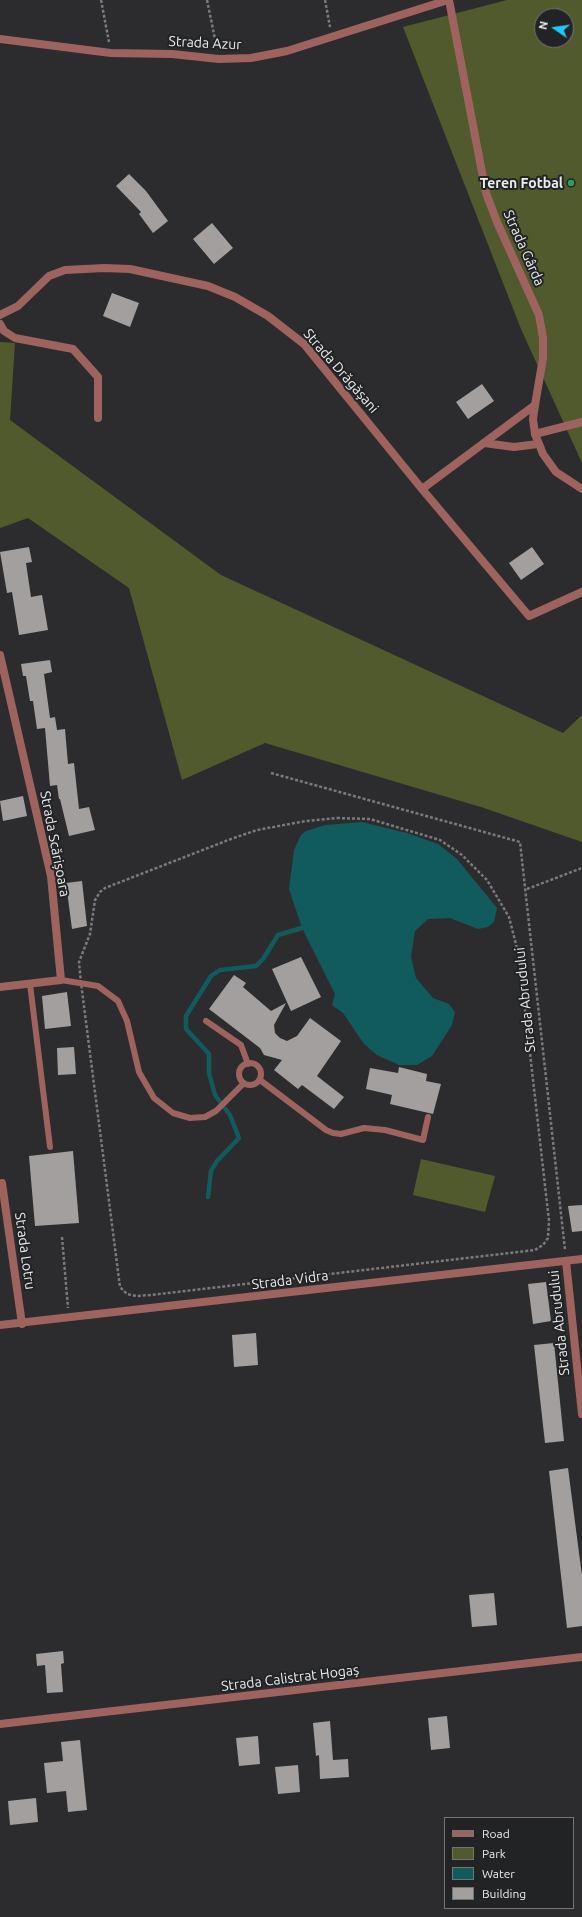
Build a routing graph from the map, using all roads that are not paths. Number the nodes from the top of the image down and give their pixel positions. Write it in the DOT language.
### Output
graph roads {
  1 [pos="449,0"];
  2 [pos="0,39"];
  3 [pos="0,315"];
  4 [pos="0,324"];
  5 [pos="535,405"];
  6 [pos="98,418"];
  7 [pos="582,422"];
  8 [pos="535,434"];
  9 [pos="484,444"];
  10 [pos="538,444"];
  11 [pos="422,489"];
  12 [pos="582,489"];
  13 [pos="582,592"];
  14 [pos="0,655"];
  15 [pos="61,980"];
  16 [pos="30,984"];
  17 [pos="0,987"];
  18 [pos="206,1021"];
  19 [pos="248,1064"];
  20 [pos="260,1080"];
  21 [pos="244,1083"];
  22 [pos="428,1117"];
  23 [pos="50,1147"];
  24 [pos="2,1183"];
  25 [pos="582,1259"];
  26 [pos="566,1261"];
  27 [pos="22,1324"];
  28 [pos="0,1325"];
  29 [pos="582,1414"];
  30 [pos="582,1657"];
  31 [pos="0,1724"];
  1 -- 2 [label="street, Strada Azur"];
  1 -- 5 [label="street, Strada Gârda"];
  3 -- 11 [label="street, Strada Drăgășani"];
  4 -- 6 [label="street"];
  5 -- 8 [label="street, Strada Gârda"];
  5 -- 9 [label="street"];
  7 -- 8 [label="street"];
  8 -- 10 [label="street, Strada Gârda"];
  9 -- 10 [label="street"];
  9 -- 11 [label="street"];
  10 -- 12 [label="street, Strada Gârda"];
  11 -- 13 [label="street, Strada Drăgășani"];
  14 -- 15 [label="street, Strada Scărișoara"];
  15 -- 16 [label="street"];
  15 -- 21 [label="lane"];
  16 -- 17 [label="street"];
  16 -- 23 [label="lane"];
  18 -- 19 [label="lane"];
  19 -- 20 [label="lane"];
  19 -- 21 [label="lane"];
  20 -- 21 [label="lane"];
  20 -- 22 [label="lane"];
  24 -- 27 [label="street, Strada Lotru"];
  25 -- 26 [label="street, Strada Vidra"];
  26 -- 27 [label="street, Strada Vidra"];
  26 -- 29 [label="street, Strada Abrudului"];
  27 -- 28 [label="street, Strada Vidra"];
  30 -- 31 [label="street, Strada Calistrat Hogaș"];
}
